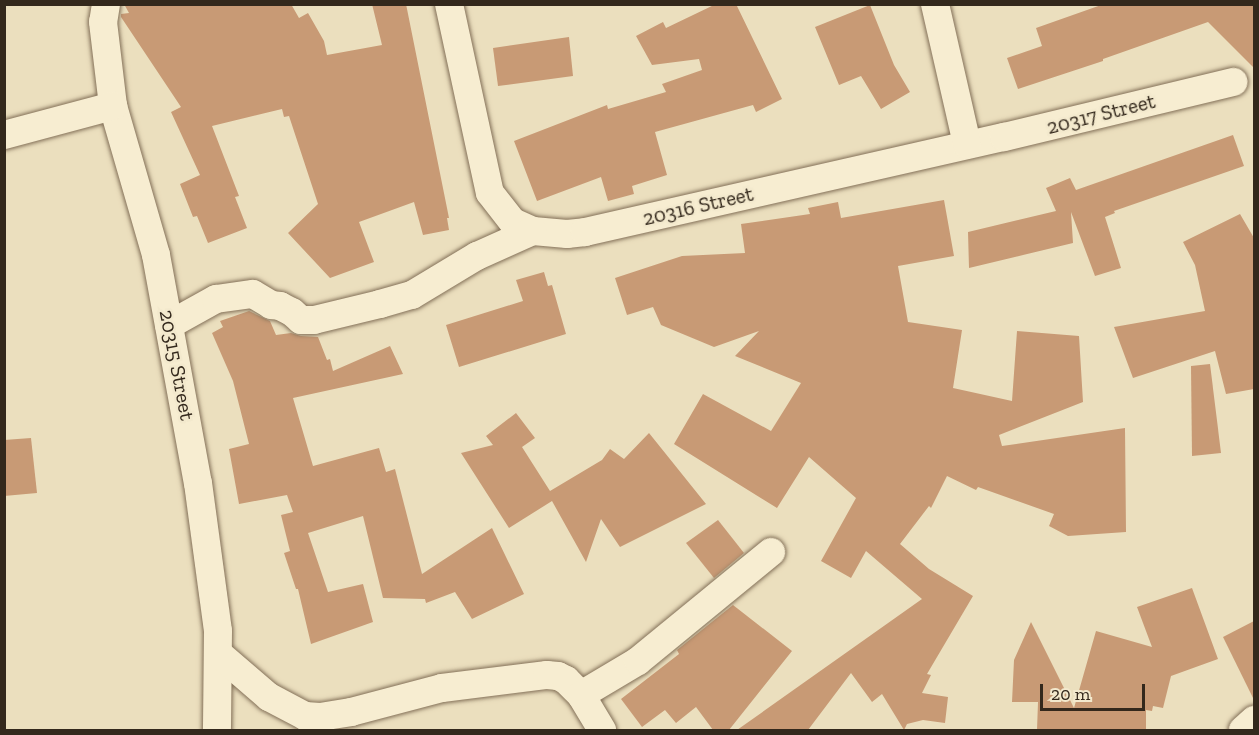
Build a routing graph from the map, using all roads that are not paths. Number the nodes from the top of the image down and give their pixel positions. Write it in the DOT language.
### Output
graph roads {
  1 [pos="106,4"];
  2 [pos="449,4"];
  3 [pos="935,4"];
  4 [pos="1233,82"];
  5 [pos="112,106"];
  6 [pos="4,135"];
  7 [pos="967,144"];
  8 [pos="533,231"];
  9 [pos="169,325"];
  10 [pos="771,552"];
  11 [pos="219,654"];
  12 [pos="581,695"];
  13 [pos="1254,720"];
  14 [pos="217,730"];
  15 [pos="602,730"];
  16 [pos="1244,730"];
  1 -- 5 [label="street, 20315 Street"];
  2 -- 8 [label="street, 20316 Street"];
  3 -- 7 [label="street"];
  4 -- 7 [label="street, 20317 Street"];
  5 -- 6 [label="street"];
  5 -- 9 [label="street, 20315 Street"];
  7 -- 8 [label="street, 20316 Street"];
  8 -- 9 [label="street"];
  9 -- 11 [label="street, 20315 Street"];
  10 -- 12 [label="street"];
  11 -- 12 [label="street"];
  11 -- 14 [label="street, 20315 Street"];
  12 -- 15 [label="street"];
  13 -- 16 [label="street"];
}
